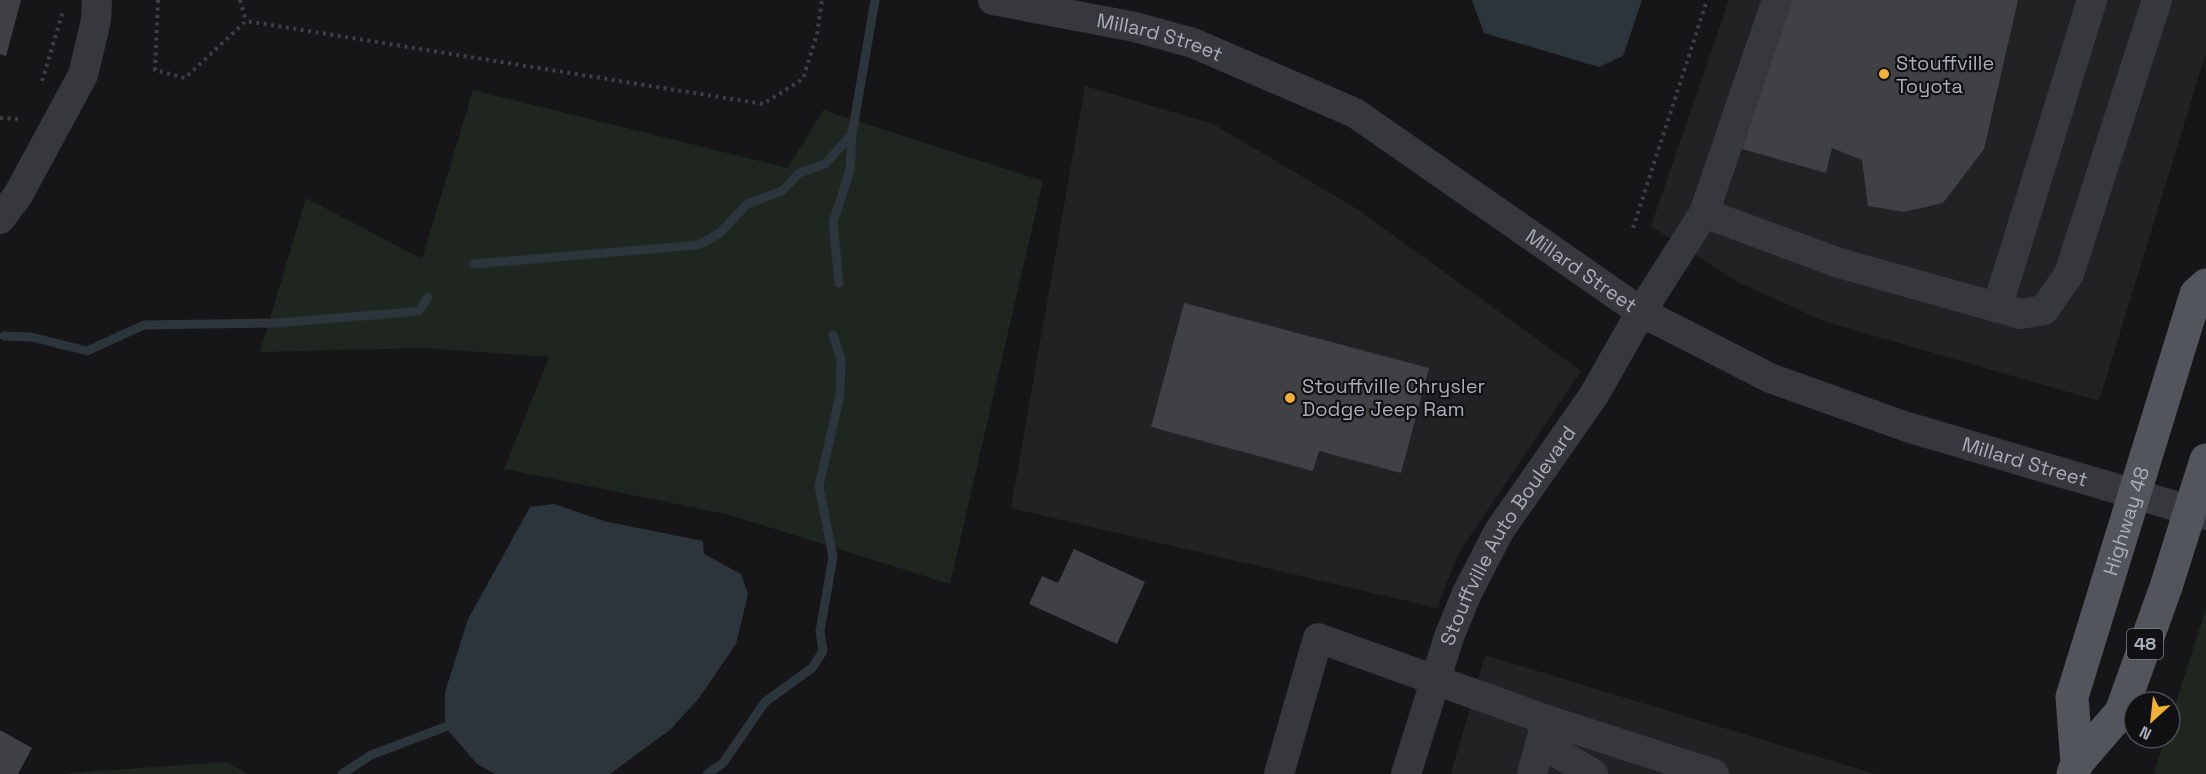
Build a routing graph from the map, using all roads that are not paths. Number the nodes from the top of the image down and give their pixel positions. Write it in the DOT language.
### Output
graph roads {
  1 [pos="993,0"];
  2 [pos="1777,0"];
  3 [pos="2092,0"];
  4 [pos="2157,0"];
  5 [pos="100,7"];
  6 [pos="1704,213"];
  7 [pos="0,219"];
  8 [pos="2206,285"];
  9 [pos="1997,308"];
  10 [pos="1641,312"];
  11 [pos="2206,460"];
  12 [pos="2136,494"];
  13 [pos="2197,513"];
  14 [pos="1435,682"];
  15 [pos="1544,732"];
  16 [pos="2075,768"];
  17 [pos="1279,774"];
  18 [pos="1406,774"];
  19 [pos="1532,774"];
  20 [pos="1593,774"];
  21 [pos="1714,774"];
  1 -- 10 [label="street, Millard Street"];
  2 -- 6 [label="street, Stouffville Auto Boulevard"];
  3 -- 9 [label="street"];
  4 -- 9 [label="street"];
  5 -- 7 [label="street"];
  6 -- 9 [label="street"];
  6 -- 10 [label="street, Stouffville Auto Boulevard"];
  8 -- 12 [label="main road, Highway 48 / 48"];
  10 -- 12 [label="street, Millard Street"];
  10 -- 14 [label="street, Stouffville Auto Boulevard"];
  11 -- 13 [label="main road, Highway 48 / 48"];
  12 -- 13 [label="street, Millard Street"];
  12 -- 16 [label="main road, Highway 48 / 48"];
  13 -- 16 [label="main road, Highway 48 / 48"];
  14 -- 15 [label="street"];
  14 -- 17 [label="street"];
  14 -- 18 [label="street, Stouffville Auto Boulevard"];
  15 -- 19 [label="street"];
  15 -- 20 [label="street"];
  15 -- 21 [label="street"];
}
